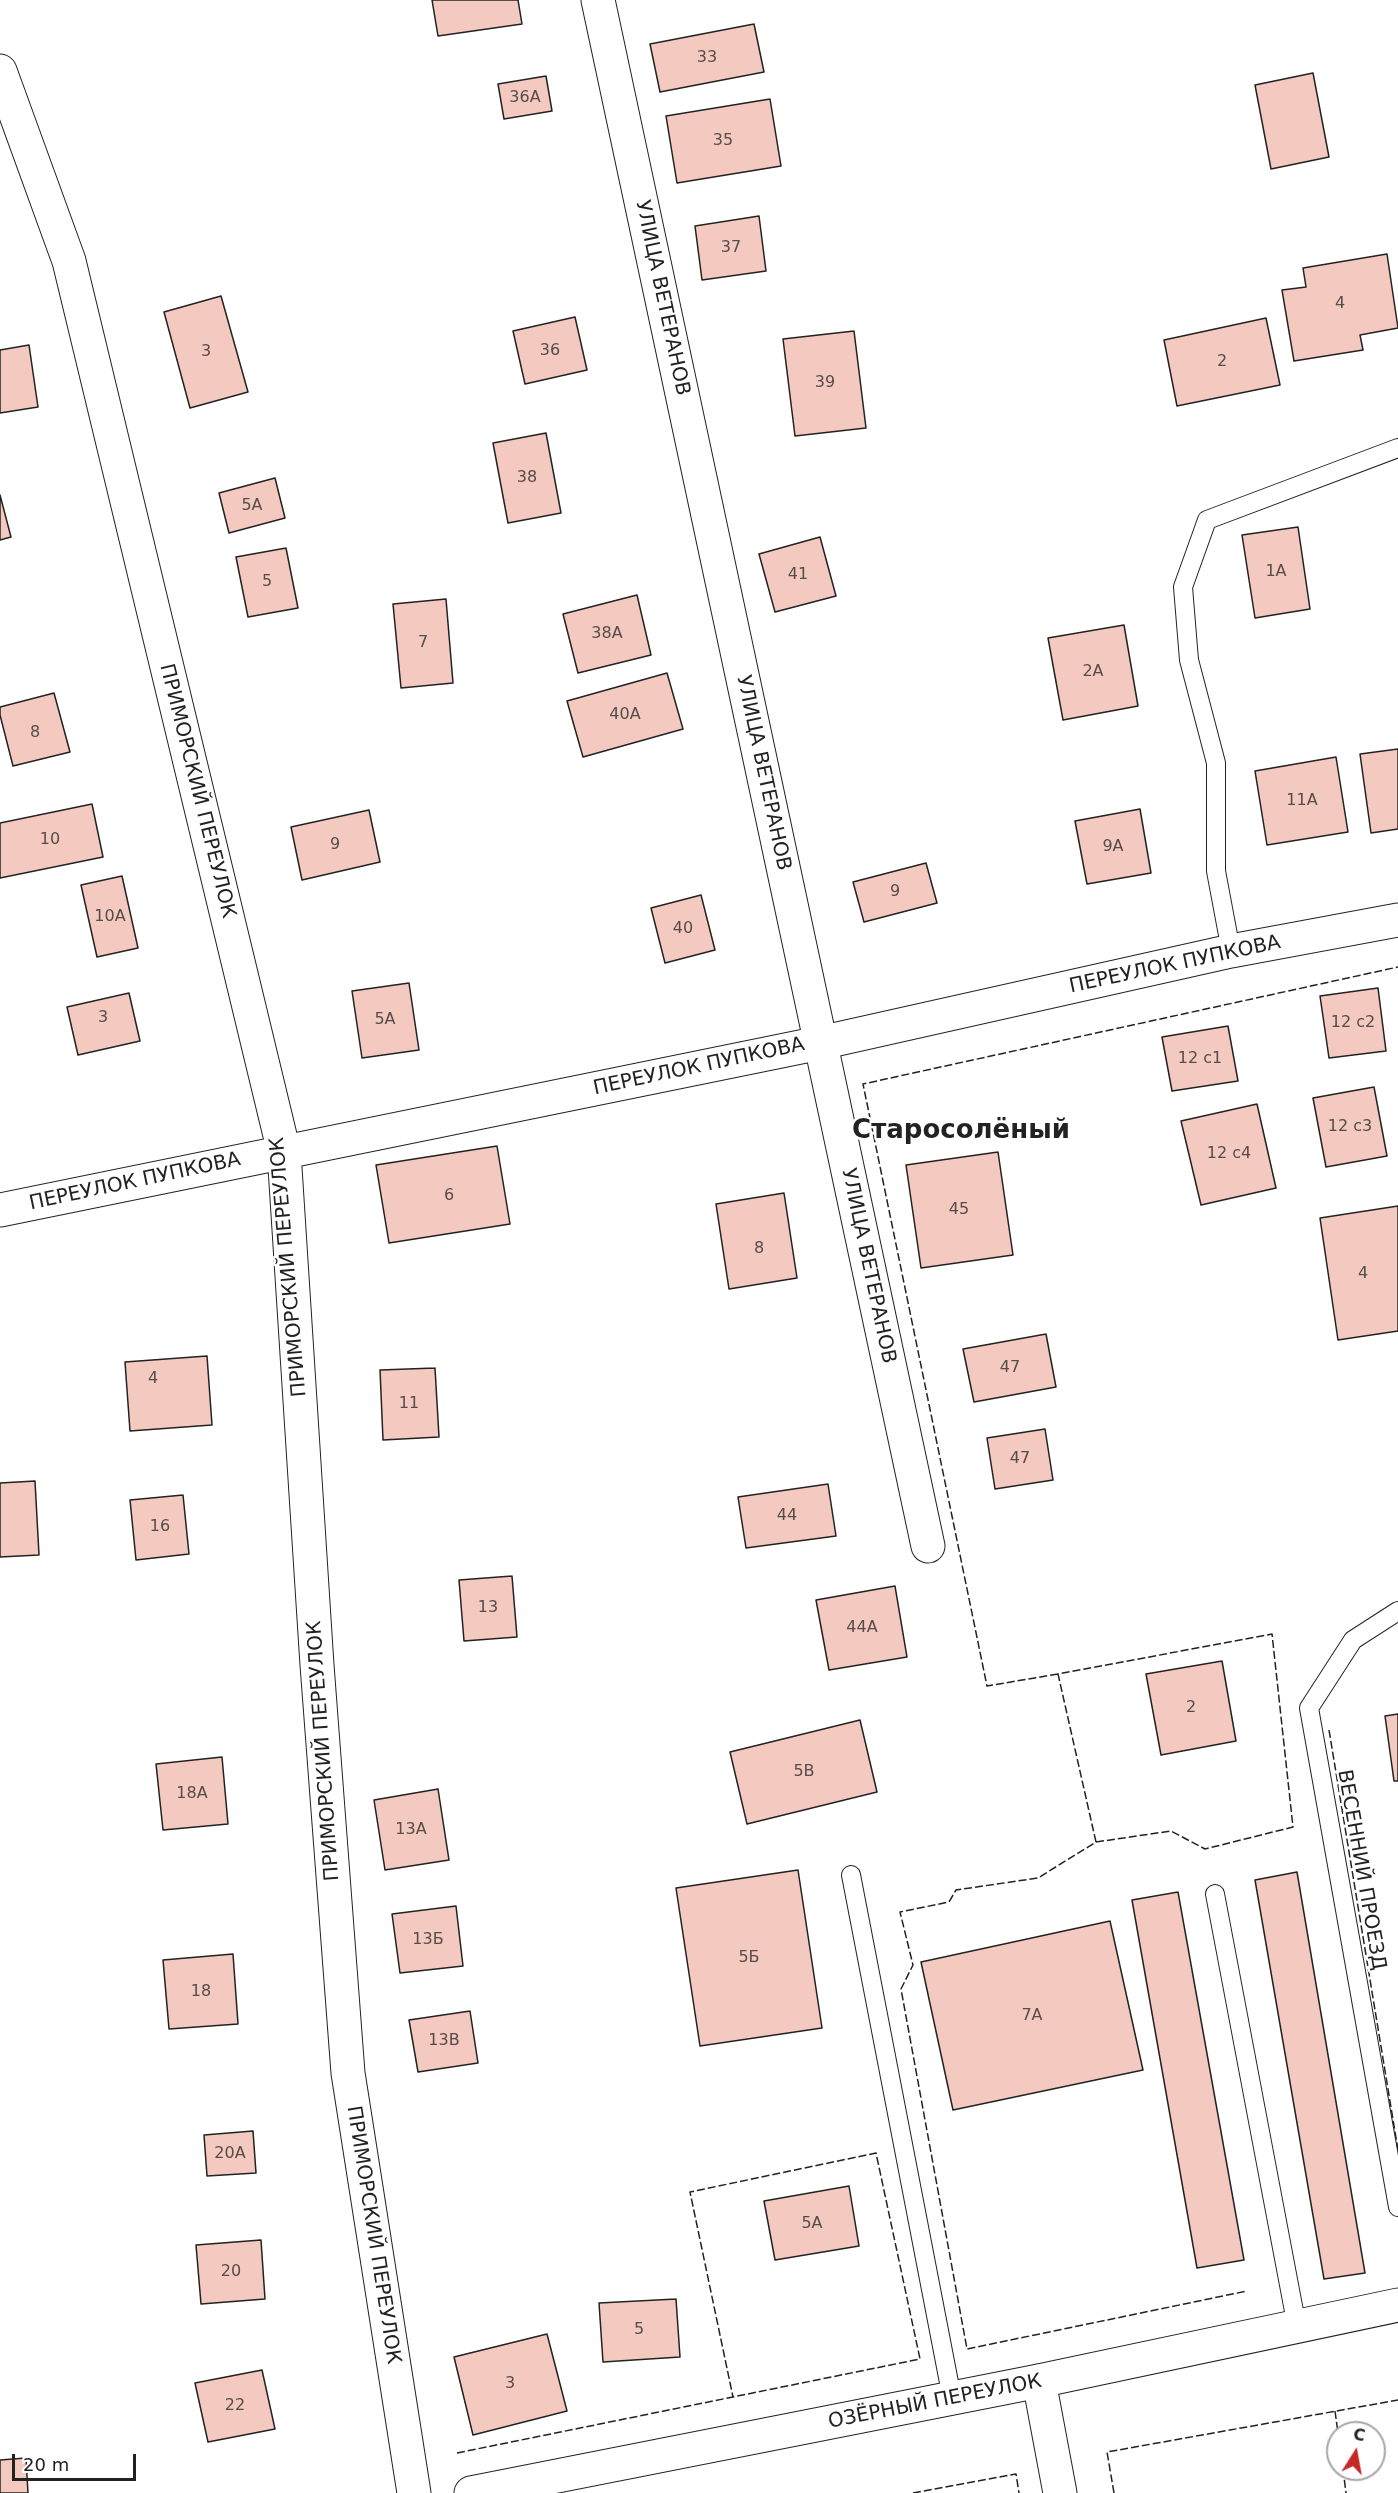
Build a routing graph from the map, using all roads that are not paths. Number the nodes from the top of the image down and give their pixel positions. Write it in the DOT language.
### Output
graph roads {
  1 [pos="598,0"];
  2 [pos="0,71"];
  3 [pos="1398,448"];
  4 [pos="1398,920"];
  5 [pos="1231,951"];
  6 [pos="820,1043"];
  7 [pos="284,1152"];
  8 [pos="0,1210"];
  9 [pos="928,1546"];
  10 [pos="1398,1611"];
  11 [pos="851,1875"];
  12 [pos="1215,1894"];
  13 [pos="1398,2207"];
  14 [pos="1398,2305"];
  15 [pos="1297,2327"];
  16 [pos="1039,2381"];
  17 [pos="952,2398"];
  18 [pos="414,2493"];
  19 [pos="471,2493"];
  20 [pos="1060,2493"];
  1 -- 6 [label="street, УЛИЦА ВЕТЕРАНОВ"];
  2 -- 7 [label="street, ПРИМОРСКИЙ ПЕРЕУЛОК"];
  3 -- 5 [label="lane"];
  4 -- 5 [label="street, ПЕРЕУЛОК ПУПКОВА"];
  5 -- 6 [label="street, ПЕРЕУЛОК ПУПКОВА"];
  6 -- 7 [label="street, ПЕРЕУЛОК ПУПКОВА"];
  6 -- 9 [label="street, УЛИЦА ВЕТЕРАНОВ"];
  7 -- 8 [label="street, ПЕРЕУЛОК ПУПКОВА"];
  7 -- 18 [label="street, ПРИМОРСКИЙ ПЕРЕУЛОК"];
  10 -- 13 [label="lane, ВЕСЕННИЙ ПРОЕЗД"];
  11 -- 17 [label="lane"];
  12 -- 15 [label="lane"];
  14 -- 15 [label="street, ОЗЁРНЫЙ ПЕРЕУЛОК"];
  15 -- 16 [label="street, ОЗЁРНЫЙ ПЕРЕУЛОК"];
  16 -- 17 [label="street, ОЗЁРНЫЙ ПЕРЕУЛОК"];
  16 -- 20 [label="street"];
  17 -- 19 [label="street, ОЗЁРНЫЙ ПЕРЕУЛОК"];
}
